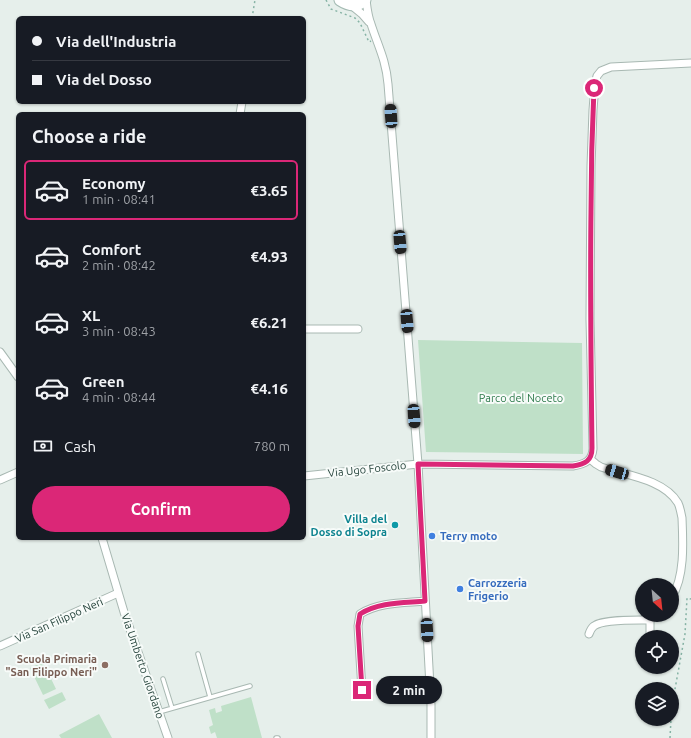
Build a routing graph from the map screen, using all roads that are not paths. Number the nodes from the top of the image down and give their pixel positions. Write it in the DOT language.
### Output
graph roads {
  1 [pos="340,0"];
  2 [pos="366,0"];
  3 [pos="351,5"];
  4 [pos="370,24"];
  5 [pos="691,63"];
  6 [pos="306,329"];
  7 [pos="358,329"];
  8 [pos="0,352"];
  9 [pos="16,374"];
  10 [pos="590,459"];
  11 [pos="418,464"];
  12 [pos="16,473"];
  13 [pos="306,476"];
  14 [pos="0,480"];
  15 [pos="103,540"];
  16 [pos="679,578"];
  17 [pos="118,593"];
  18 [pos="425,601"];
  19 [pos="635,619"];
  20 [pos="589,634"];
  21 [pos="0,646"];
  22 [pos="198,654"];
  23 [pos="163,679"];
  24 [pos="250,686"];
  25 [pos="362,690"];
  26 [pos="210,697"];
  27 [pos="172,708"];
  28 [pos="159,712"];
  29 [pos="168,738"];
  30 [pos="432,738"];
  1 -- 3 [label="main road"];
  2 -- 3 [label="main road"];
  2 -- 4 [label="street"];
  3 -- 4 [label="street"];
  4 -- 11 [label="street"];
  5 -- 10 [label="street"];
  6 -- 7 [label="street"];
  8 -- 9 [label="street"];
  10 -- 11 [label="street, Via Ugo Foscolo"];
  10 -- 16 [label="street"];
  11 -- 13 [label="street, Via Ugo Foscolo"];
  11 -- 18 [label="street"];
  12 -- 14 [label="street"];
  15 -- 17 [label="street, Via Umberto Giordano"];
  17 -- 21 [label="street, Via San Filippo Neri"];
  17 -- 28 [label="street, Via Umberto Giordano"];
  18 -- 25 [label="street"];
  18 -- 30 [label="street"];
  19 -- 20 [label="street"];
  22 -- 26 [label="lane"];
  23 -- 27 [label="lane"];
  24 -- 26 [label="lane"];
  26 -- 27 [label="lane"];
  27 -- 28 [label="lane"];
  28 -- 29 [label="street, Via Umberto Giordano"];
}
